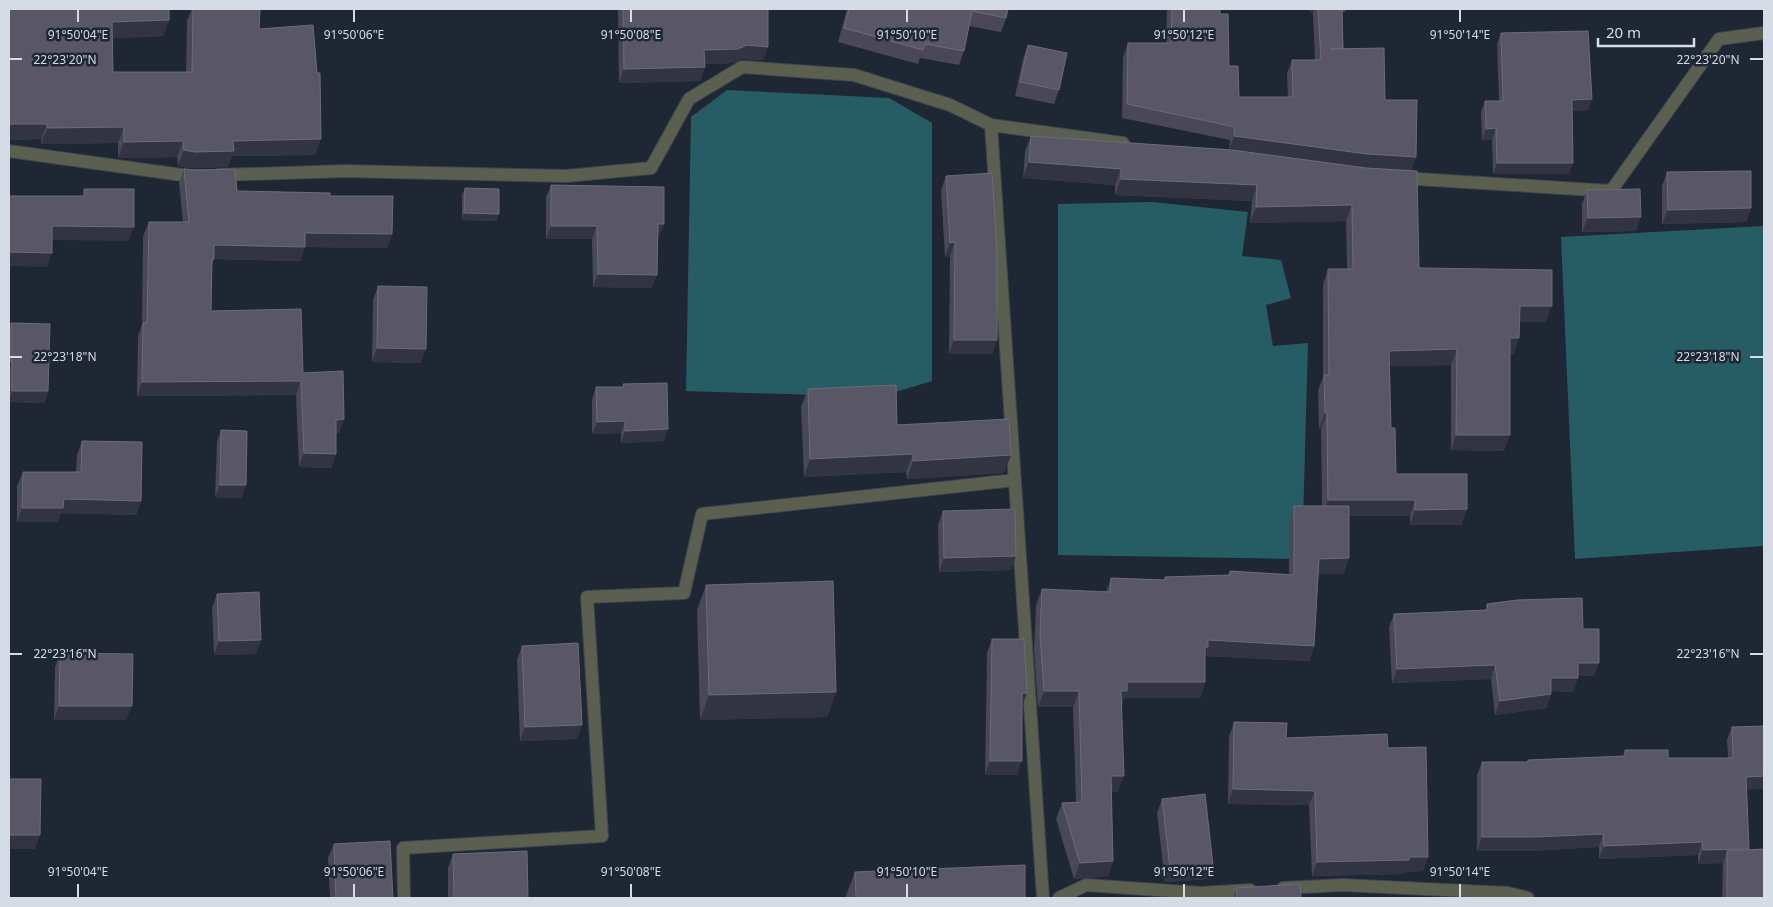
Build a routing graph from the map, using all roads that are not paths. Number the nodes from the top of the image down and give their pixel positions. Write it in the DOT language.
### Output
graph roads {
  1 [pos="1764,33"];
  2 [pos="991,124"];
  3 [pos="1137,145"];
  4 [pos="9,151"];
  5 [pos="1390,178"];
  6 [pos="1015,480"];
  7 [pos="404,898"];
  8 [pos="1043,898"];
  9 [pos="1059,898"];
  10 [pos="1528,898"];
  1 -- 5 [label="street"];
  2 -- 3 [label="street"];
  2 -- 4 [label="street"];
  2 -- 6 [label="street"];
  6 -- 7 [label="street"];
  6 -- 8 [label="street"];
  9 -- 10 [label="street"];
}
